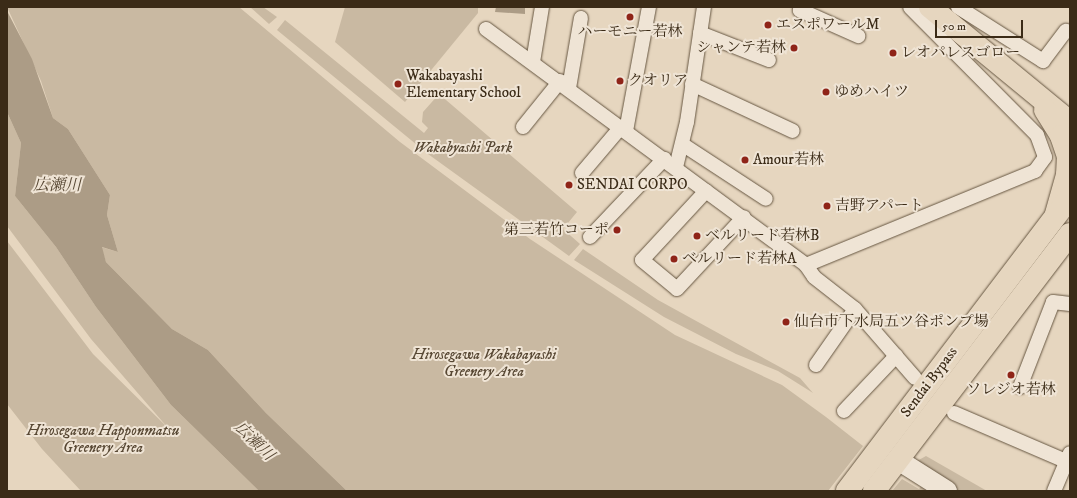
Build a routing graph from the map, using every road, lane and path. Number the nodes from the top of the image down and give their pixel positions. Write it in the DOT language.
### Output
graph roads {
  1 [pos="542,7"];
  2 [pos="649,7"];
  3 [pos="704,7"];
  4 [pos="802,7"];
  5 [pos="910,7"];
  6 [pos="930,7"];
  7 [pos="958,7"];
  8 [pos="581,18"];
  9 [pos="486,28"];
  10 [pos="1066,31"];
  11 [pos="700,33"];
  12 [pos="858,36"];
  13 [pos="769,60"];
  14 [pos="977,60"];
  15 [pos="533,62"];
  16 [pos="692,84"];
  17 [pos="565,85"];
  18 [pos="1031,92"];
  19 [pos="1070,122"];
  20 [pos="523,127"];
  21 [pos="624,129"];
  22 [pos="792,131"];
  23 [pos="682,144"];
  24 [pos="664,159"];
  25 [pos="676,168"];
  26 [pos="582,173"];
  27 [pos="706,191"];
  28 [pos="1070,196"];
  29 [pos="766,199"];
  30 [pos="1056,214"];
  31 [pos="744,217"];
  32 [pos="1070,234"];
  33 [pos="590,237"];
  34 [pos="806,266"];
  35 [pos="1070,304"];
  36 [pos="856,309"];
  37 [pos="896,356"];
  38 [pos="816,365"];
  39 [pos="915,378"];
  40 [pos="1020,387"];
  41 [pos="844,411"];
  42 [pos="954,413"];
  43 [pos="1069,457"];
  44 [pos="894,465"];
  45 [pos="846,491"];
  46 [pos="874,491"];
  47 [pos="947,491"];
  48 [pos="1054,491"];
  1 -- 15 [label="street"];
  2 -- 21 [label="street"];
  3 -- 11 [label="street"];
  4 -- 12 [label="street"];
  5 -- 14 [label="street"];
  6 -- 14 [label="main road"];
  7 -- 10 [label="street"];
  8 -- 17 [label="street"];
  9 -- 15 [label="street"];
  11 -- 13 [label="street"];
  11 -- 16 [label="street"];
  14 -- 18 [label="main road"];
  14 -- 34 [label="street"];
  15 -- 17 [label="street"];
  16 -- 22 [label="street"];
  16 -- 23 [label="street"];
  17 -- 20 [label="street"];
  17 -- 21 [label="street"];
  18 -- 19 [label="main road"];
  18 -- 30 [label="main road"];
  21 -- 24 [label="street"];
  21 -- 26 [label="street"];
  23 -- 25 [label="street"];
  23 -- 29 [label="street"];
  24 -- 25 [label="street"];
  24 -- 33 [label="street"];
  25 -- 27 [label="street"];
  27 -- 31 [label="street"];
  27 -- 31 [label="street"];
  28 -- 30 [label="main road, Sendai Bypass"];
  30 -- 45 [label="main road, Sendai Bypass"];
  31 -- 34 [label="street"];
  32 -- 44 [label="main road, Sendai Bypass"];
  34 -- 36 [label="street"];
  35 -- 40 [label="street"];
  36 -- 37 [label="street"];
  36 -- 38 [label="street"];
  37 -- 39 [label="street"];
  37 -- 41 [label="street"];
  42 -- 43 [label="street"];
  43 -- 48 [label="street"];
  44 -- 46 [label="main road, Sendai Bypass"];
  44 -- 47 [label="street"];
}
